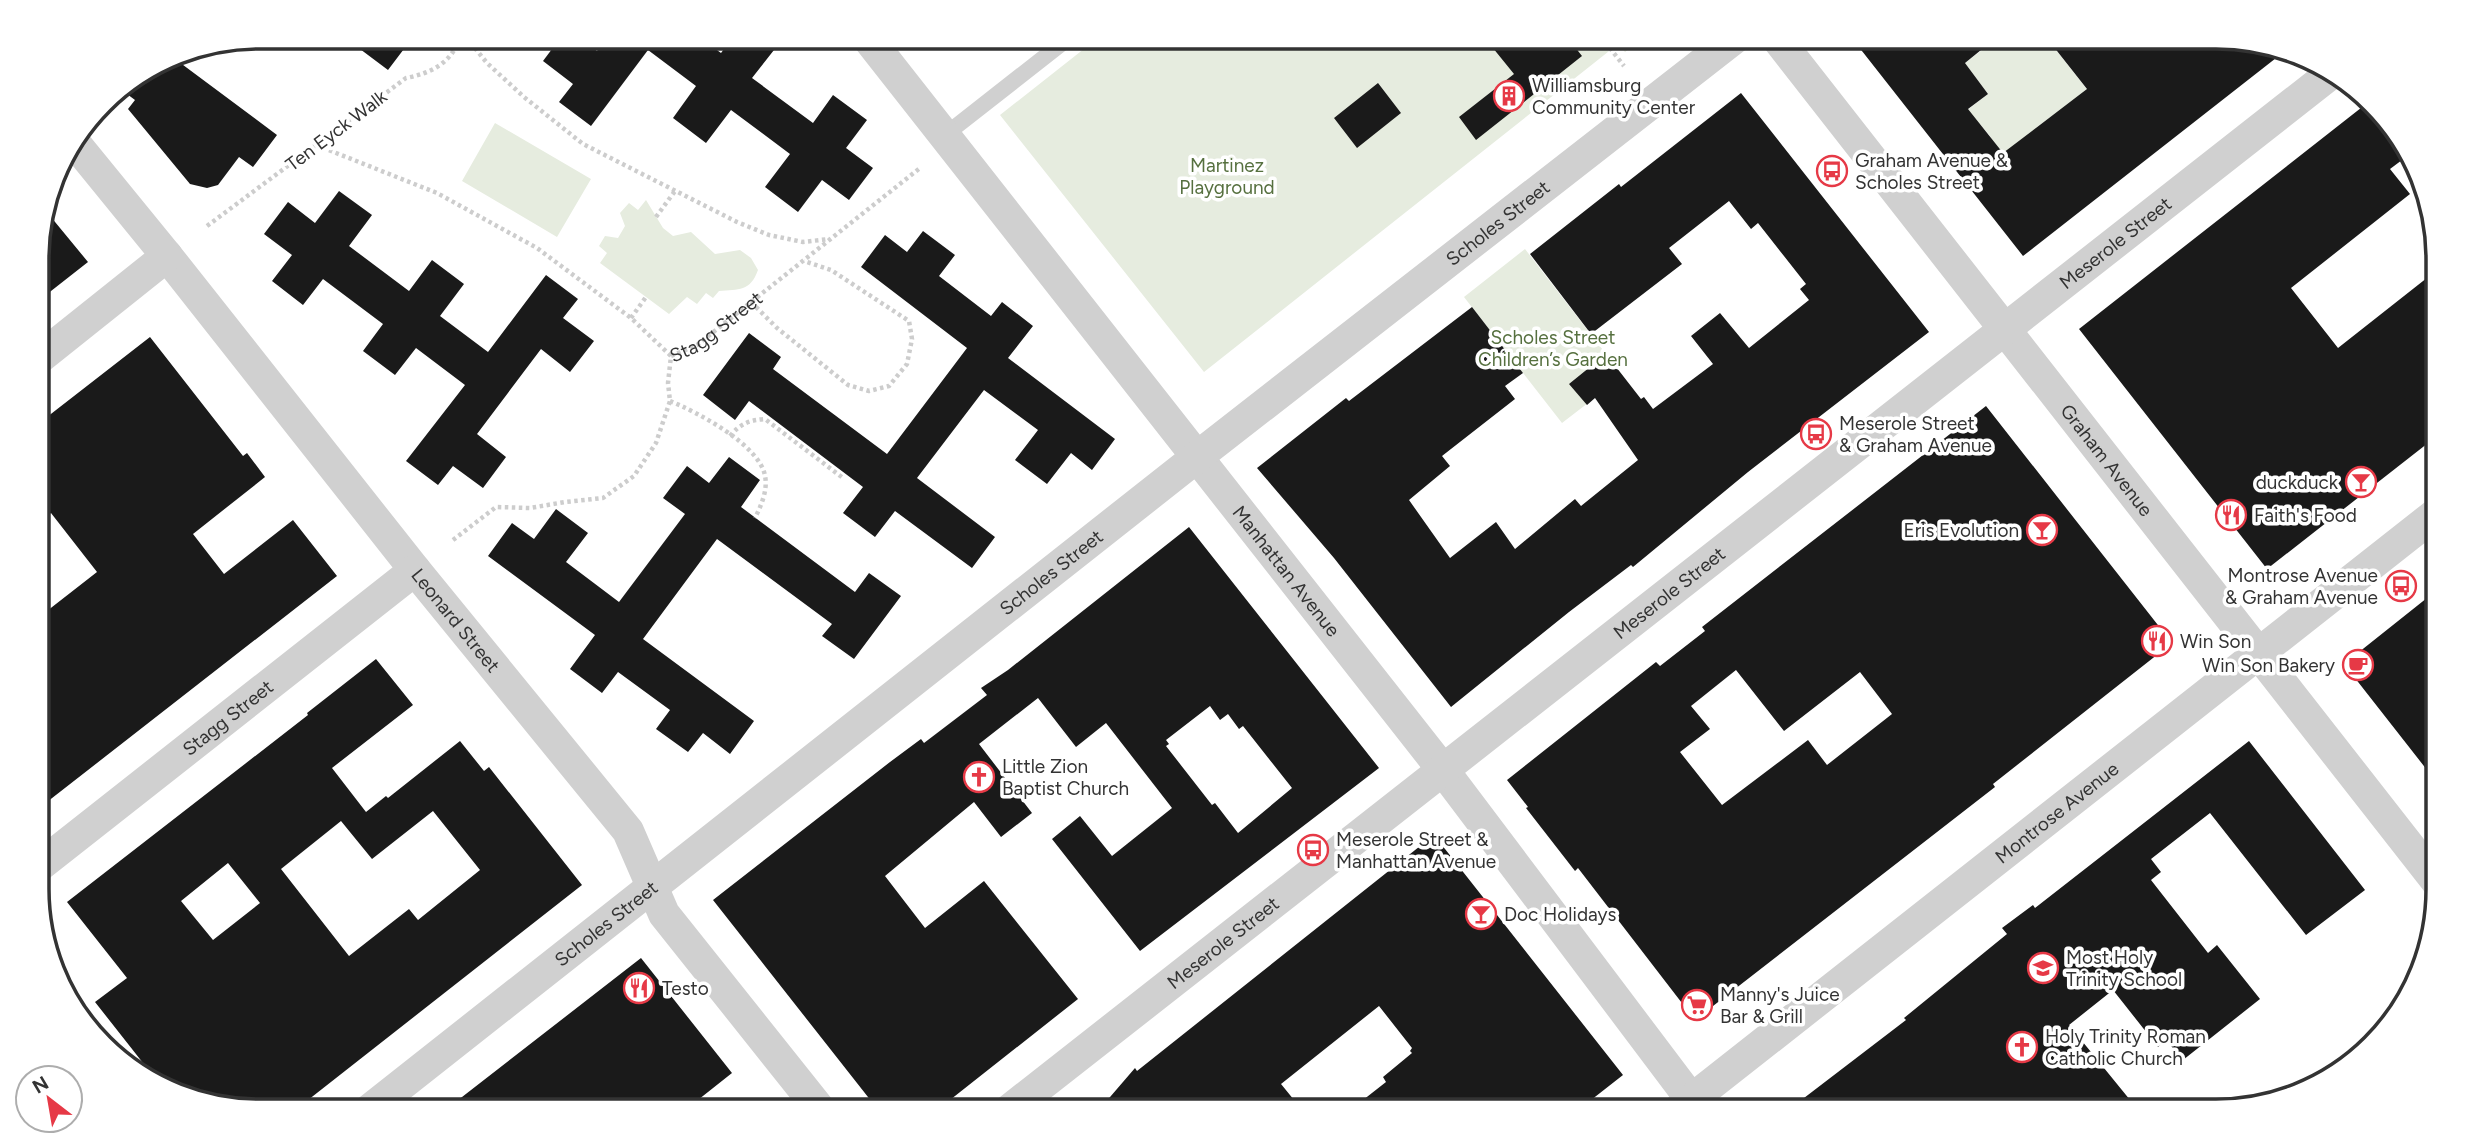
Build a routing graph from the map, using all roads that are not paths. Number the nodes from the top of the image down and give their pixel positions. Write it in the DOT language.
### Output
graph roads {
  1 [pos="877,49"];
  2 [pos="1055,49"];
  3 [pos="1721,49"];
  4 [pos="1785,49"];
  5 [pos="2324,79"];
  6 [pos="945,135"];
  7 [pos="80,149"];
  8 [pos="167,256"];
  9 [pos="2006,329"];
  10 [pos="49,349"];
  11 [pos="1197,457"];
  12 [pos="2426,522"];
  13 [pos="415,570"];
  14 [pos="2259,652"];
  15 [pos="1443,770"];
  16 [pos="49,858"];
  17 [pos="2426,868"];
  18 [pos="653,886"];
  19 [pos="383,1099"];
  20 [pos="811,1099"];
  21 [pos="1023,1099"];
  22 [pos="1683,1099"];
  23 [pos="1699,1099"];
  1 -- 6 [label="street, Manhattan Avenue"];
  2 -- 6 [label="lane"];
  3 -- 11 [label="street, Scholes Street"];
  4 -- 9 [label="street, Graham Avenue"];
  5 -- 9 [label="street, Meserole Street"];
  6 -- 11 [label="street, Manhattan Avenue"];
  7 -- 8 [label="street, Leonard Street"];
  8 -- 10 [label="street"];
  8 -- 13 [label="street, Leonard Street"];
  9 -- 14 [label="street, Graham Avenue"];
  9 -- 15 [label="street, Meserole Street"];
  11 -- 15 [label="street, Manhattan Avenue"];
  11 -- 18 [label="street, Scholes Street"];
  12 -- 14 [label="street, Montrose Avenue"];
  13 -- 16 [label="street, Stagg Street"];
  13 -- 18 [label="street, Leonard Street"];
  14 -- 17 [label="street, Graham Avenue"];
  14 -- 23 [label="street, Montrose Avenue"];
  15 -- 21 [label="street, Meserole Street"];
  15 -- 22 [label="street, Manhattan Avenue"];
  18 -- 19 [label="street, Scholes Street"];
  18 -- 20 [label="street, Leonard Street"];
}
